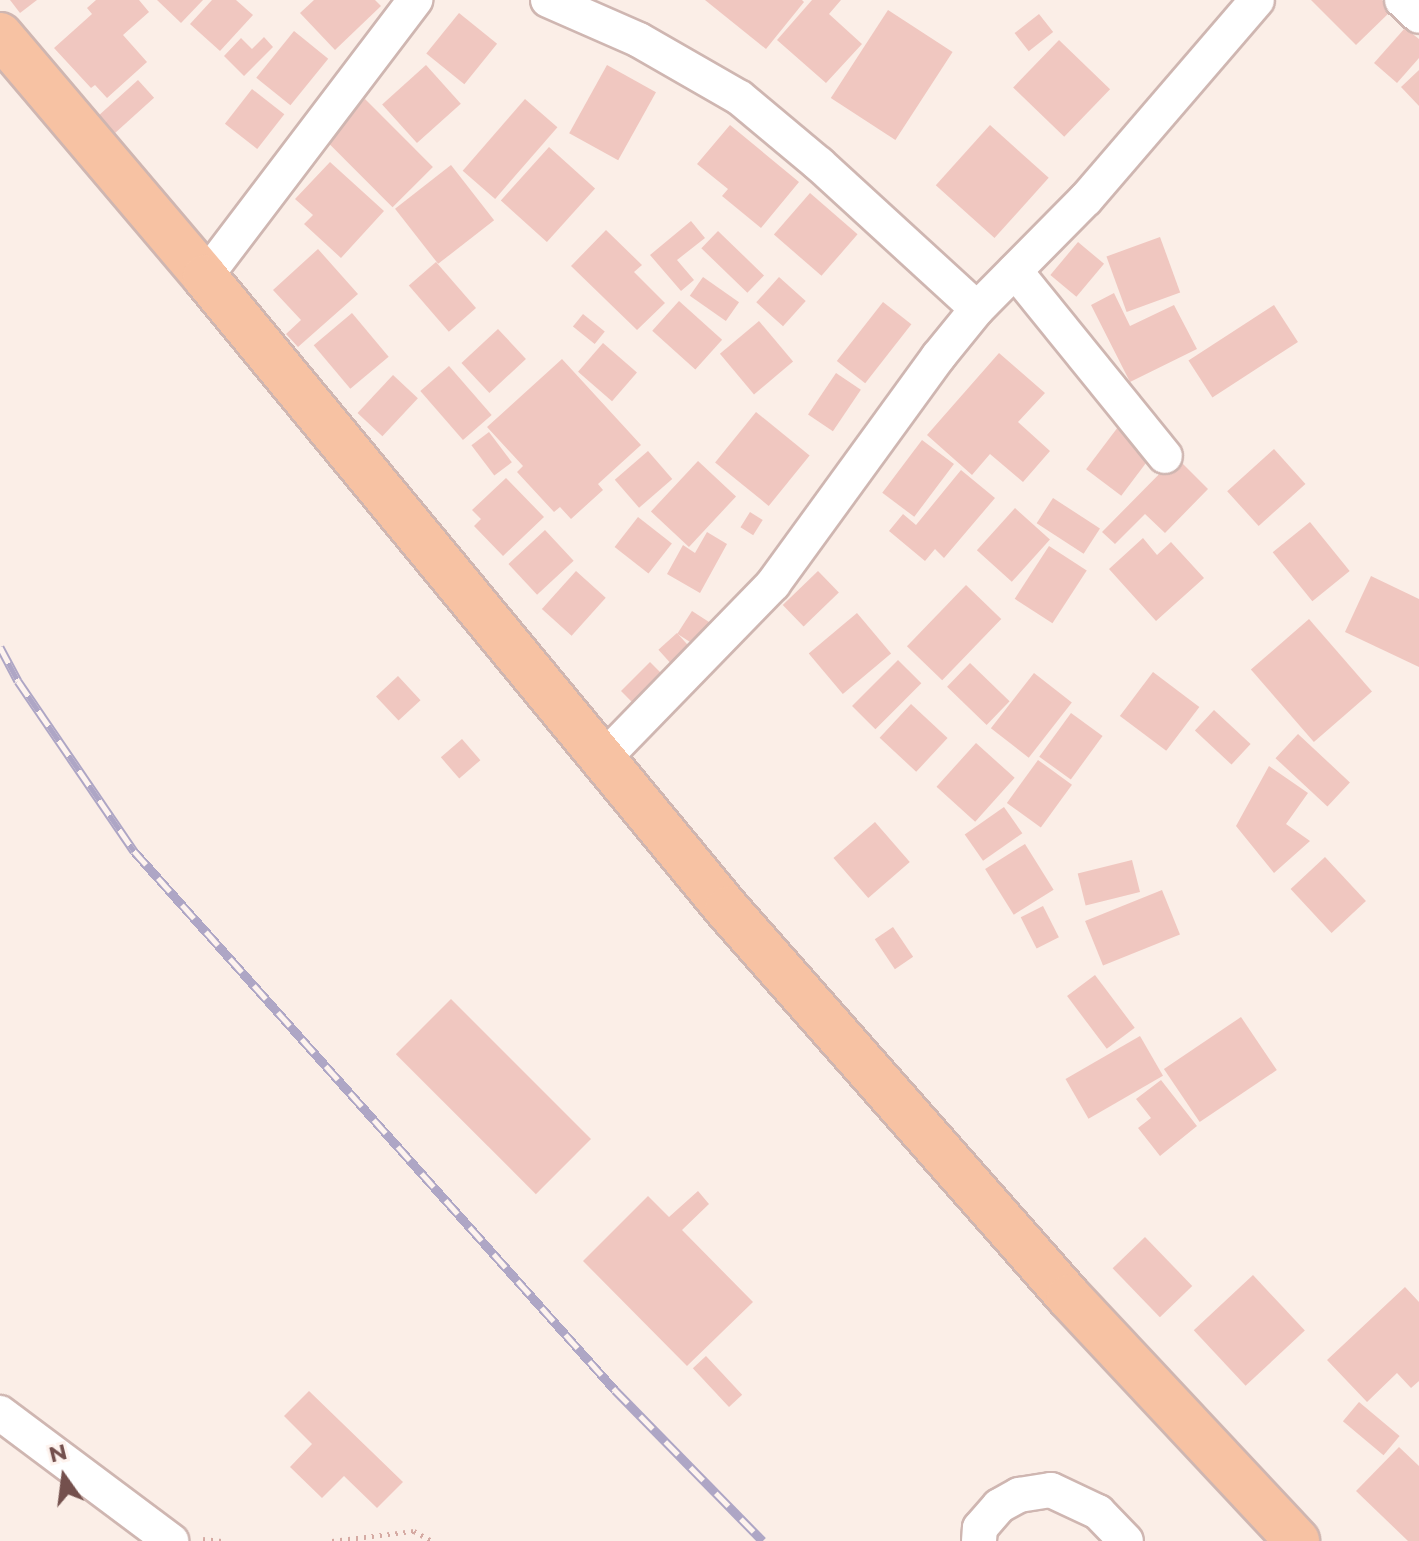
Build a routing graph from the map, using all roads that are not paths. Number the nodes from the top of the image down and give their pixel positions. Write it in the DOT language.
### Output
graph roads {
  1 [pos="415,0"];
  2 [pos="548,0"];
  3 [pos="1257,0"];
  4 [pos="1402,0"];
  5 [pos="1419,16"];
  6 [pos="0,35"];
  7 [pos="1015,271"];
  8 [pos="205,277"];
  9 [pos="977,309"];
  10 [pos="1165,456"];
  11 [pos="601,761"];
  12 [pos="0,1413"];
  13 [pos="171,1541"];
  14 [pos="979,1541"];
  15 [pos="1126,1541"];
  16 [pos="1297,1541"];
  1 -- 8 [label="street"];
  2 -- 9 [label="street"];
  3 -- 7 [label="street"];
  4 -- 5 [label="street"];
  6 -- 8 [label="main road"];
  7 -- 9 [label="street"];
  7 -- 10 [label="street"];
  8 -- 11 [label="main road"];
  9 -- 11 [label="street"];
  11 -- 16 [label="main road"];
  12 -- 13 [label="street"];
  14 -- 15 [label="street"];
}
